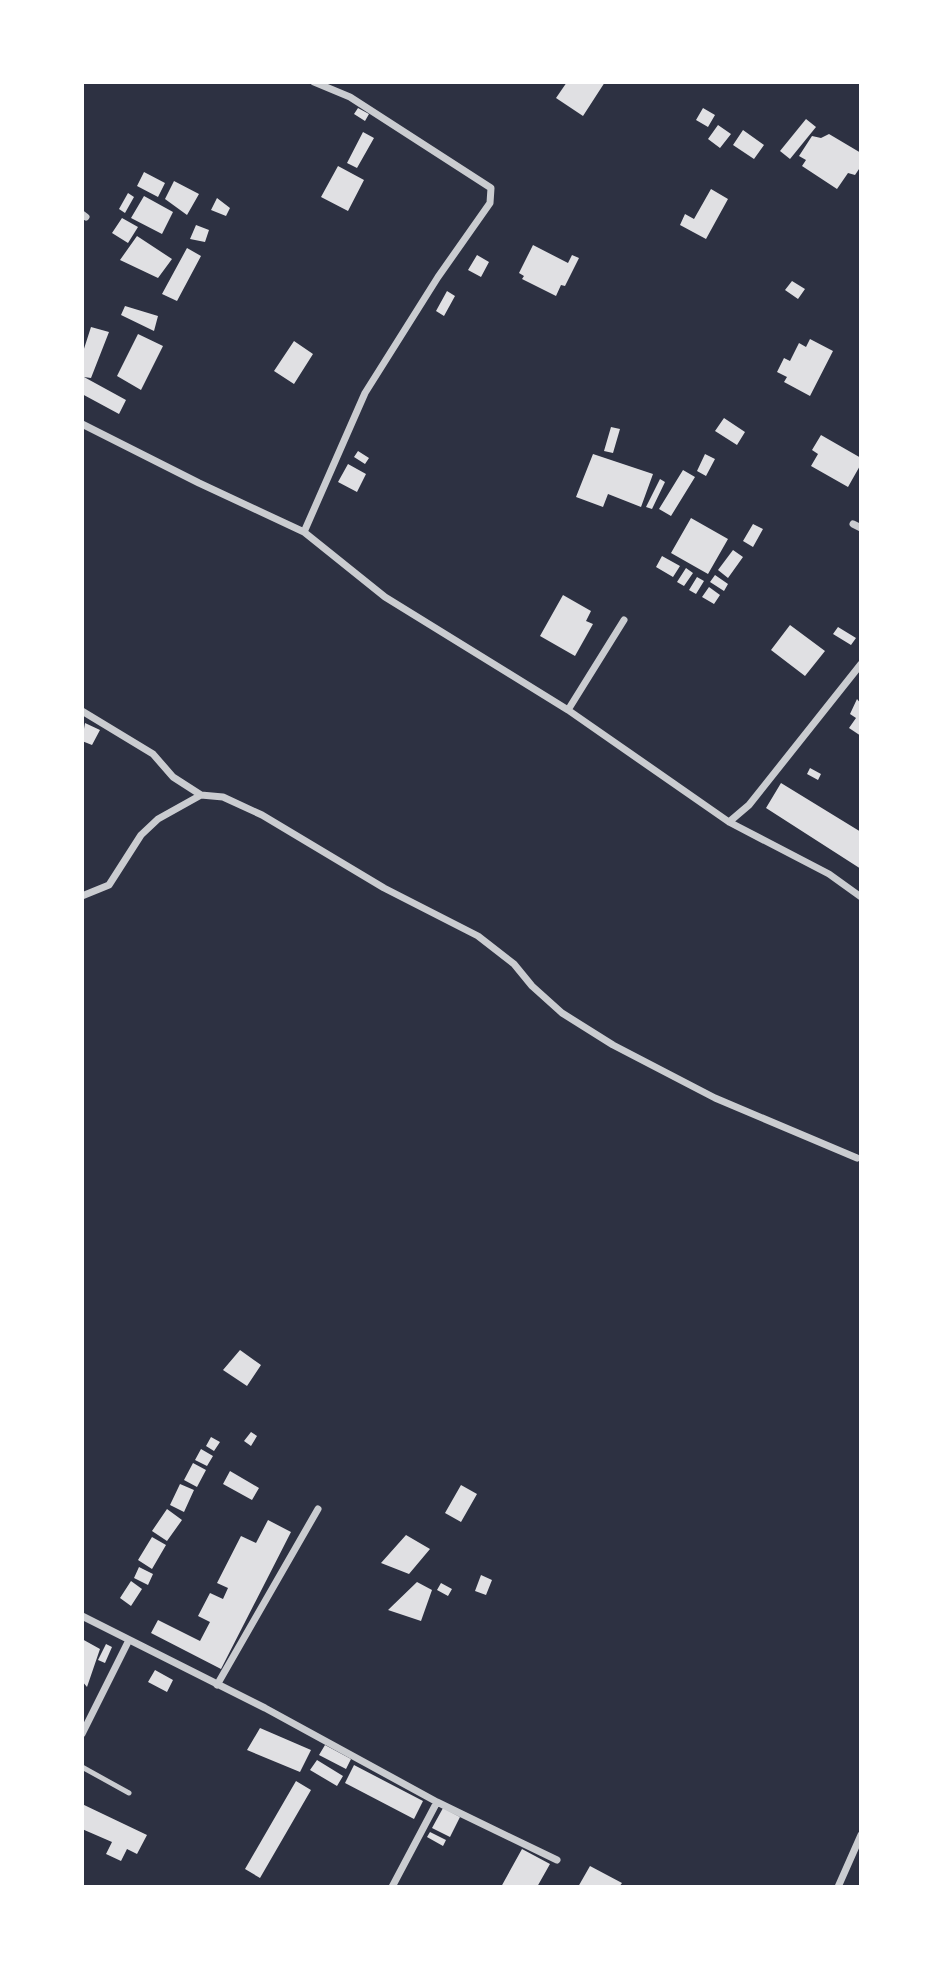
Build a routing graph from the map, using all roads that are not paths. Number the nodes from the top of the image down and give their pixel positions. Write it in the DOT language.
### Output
graph roads {
  1 [pos="314,82"];
  2 [pos="82,424"];
  3 [pos="304,532"];
  4 [pos="624,620"];
  5 [pos="861,664"];
  6 [pos="568,710"];
  7 [pos="82,711"];
  8 [pos="201,795"];
  9 [pos="729,822"];
  10 [pos="82,896"];
  11 [pos="861,897"];
  12 [pos="858,1158"];
  13 [pos="318,1508"];
  14 [pos="82,1616"];
  15 [pos="128,1642"];
  16 [pos="217,1685"];
  17 [pos="82,1734"];
  18 [pos="82,1767"];
  19 [pos="129,1793"];
  20 [pos="437,1802"];
  21 [pos="861,1835"];
  22 [pos="558,1860"];
  23 [pos="392,1887"];
  24 [pos="838,1887"];
  1 -- 3 [label="street"];
  2 -- 3 [label="street"];
  3 -- 6 [label="street"];
  4 -- 6 [label="street"];
  5 -- 9 [label="street"];
  6 -- 9 [label="street"];
  7 -- 8 [label="street"];
  8 -- 10 [label="street"];
  8 -- 12 [label="street"];
  9 -- 11 [label="street"];
  13 -- 16 [label="street"];
  14 -- 15 [label="street"];
  15 -- 16 [label="street"];
  15 -- 17 [label="street"];
  16 -- 20 [label="street"];
  18 -- 19 [label="lane"];
  20 -- 22 [label="street"];
  20 -- 23 [label="street"];
  21 -- 24 [label="street"];
}
